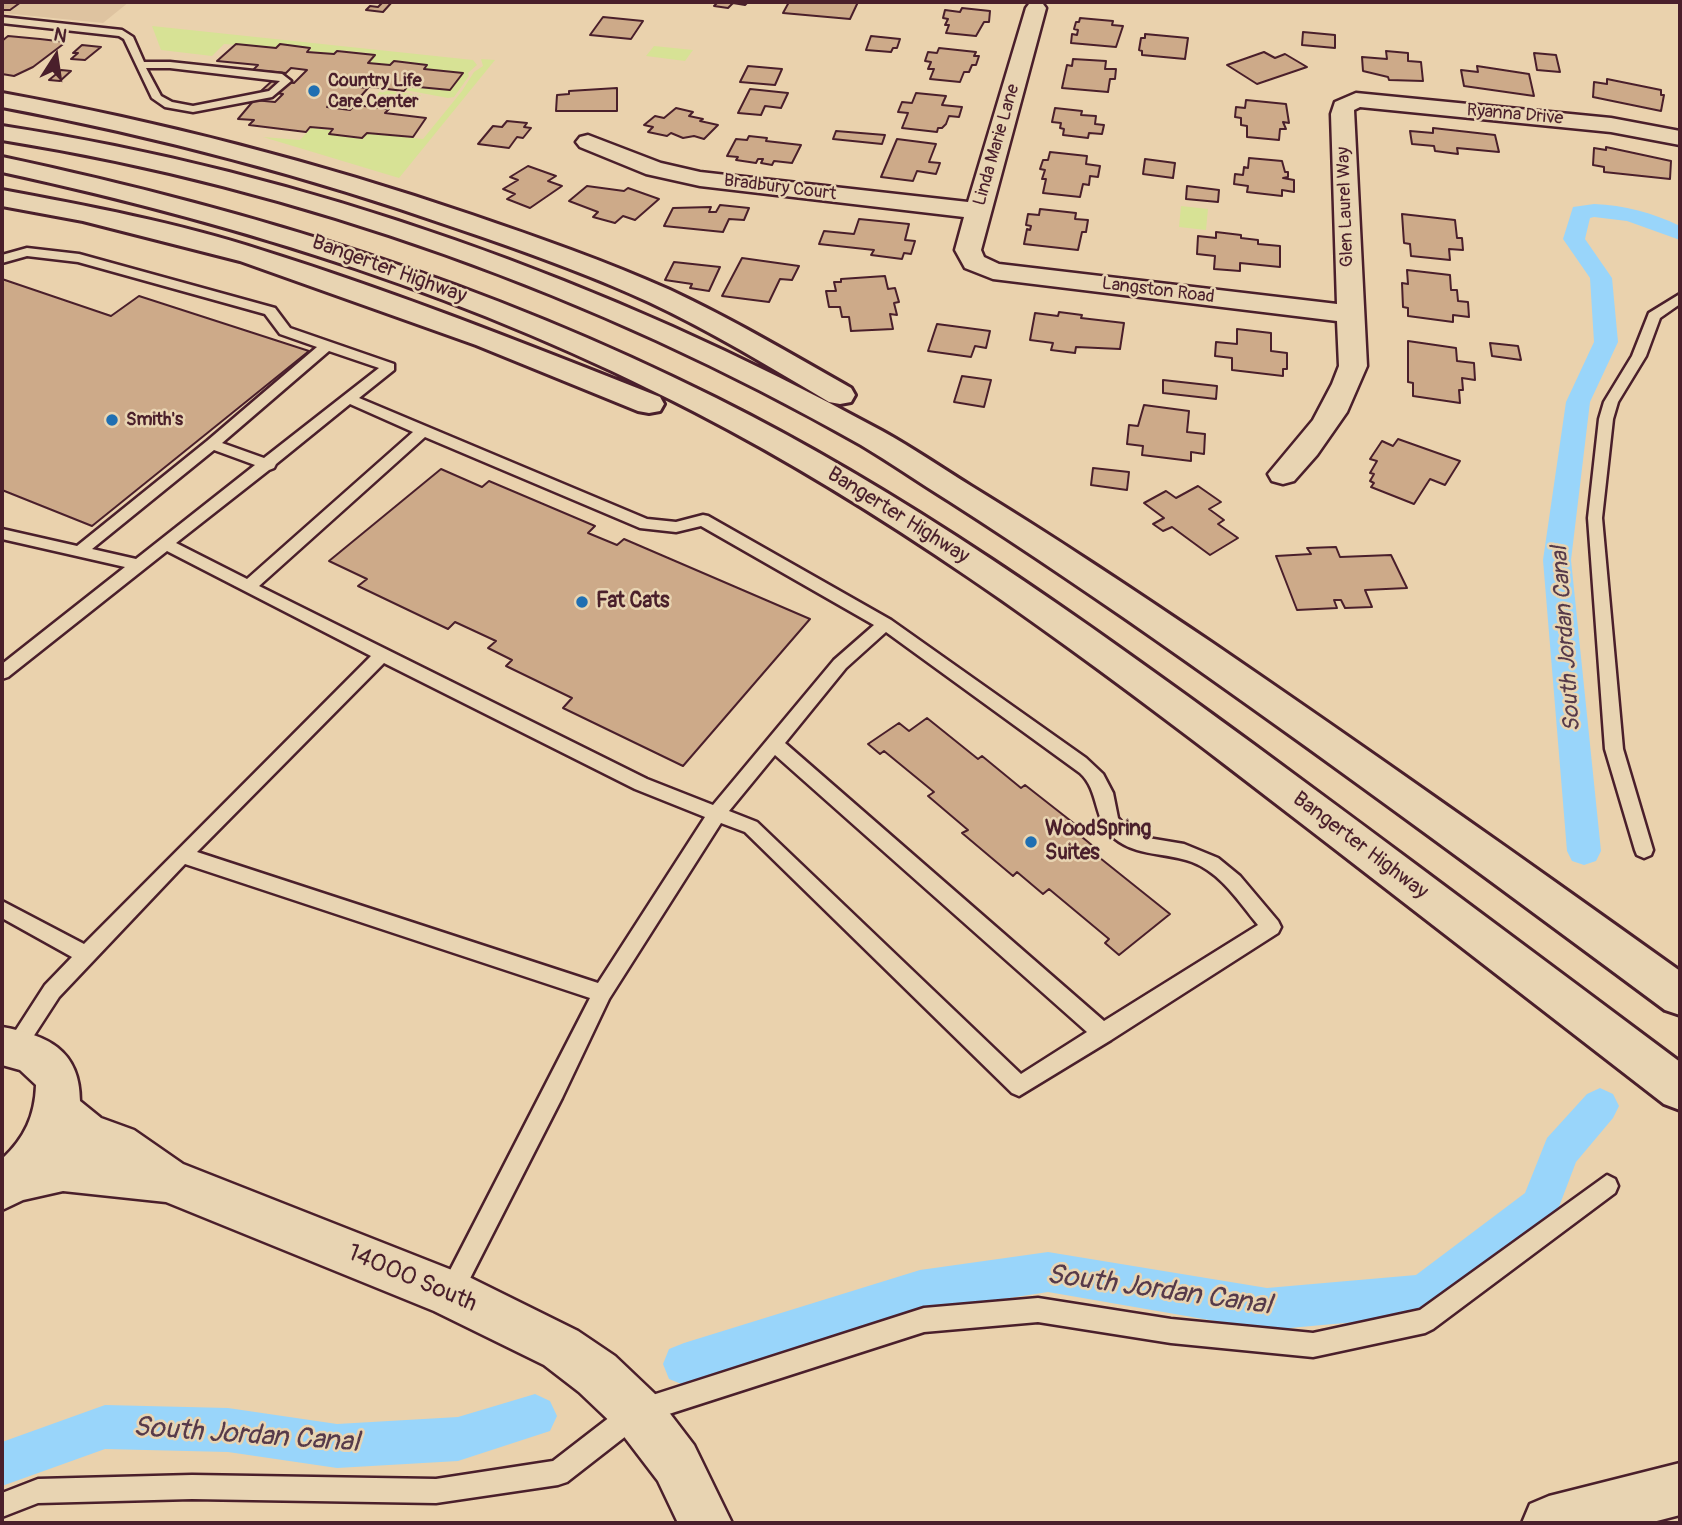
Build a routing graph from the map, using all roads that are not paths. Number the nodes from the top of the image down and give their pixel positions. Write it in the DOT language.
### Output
graph roads {
  1 [pos="1037,8"];
  2 [pos="2,20"];
  3 [pos="139,65"];
  4 [pos="2,100"];
  5 [pos="1349,102"];
  6 [pos="2,133"];
  7 [pos="1680,138"];
  8 [pos="588,142"];
  9 [pos="2,165"];
  10 [pos="2,198"];
  11 [pos="978,211"];
  12 [pos="2,259"];
  13 [pos="982,279"];
  14 [pos="1680,298"];
  15 [pos="1349,314"];
  16 [pos="327,345"];
  17 [pos="350,399"];
  18 [pos="423,431"];
  19 [pos="212,444"];
  20 [pos="269,465"];
  21 [pos="1283,474"];
  22 [pos="2,534"];
  23 [pos="166,544"];
  24 [pos="79,551"];
  25 [pos="138,565"];
  26 [pos="989,573"];
  27 [pos="248,587"];
  28 [pos="885,624"];
  29 [pos="382,655"];
  30 [pos="2,673"];
  31 [pos="773,743"];
  32 [pos="1382,778"];
  33 [pos="718,812"];
  34 [pos="1644,850"];
  35 [pos="182,855"];
  36 [pos="2,909"];
  37 [pos="86,955"];
  38 [pos="602,993"];
  39 [pos="1680,996"];
  40 [pos="1104,1034"];
  41 [pos="9,1046"];
  42 [pos="1680,1089"];
  43 [pos="58,1111"];
  44 [pos="167,1180"];
  45 [pos="7,1184"];
  46 [pos="1607,1186"];
  47 [pos="450,1293"];
  48 [pos="637,1412"];
  49 [pos="1680,1489"];
  50 [pos="2,1505"];
  51 [pos="706,1523"];
  52 [pos="1549,1523"];
  1 -- 11 [label="street, Linda Marie Lane"];
  2 -- 3 [label="lane"];
  3 -- 3 [label="lane"];
  4 -- 32 [label="highway"];
  5 -- 7 [label="street, Ryanna Drive"];
  5 -- 15 [label="street, Glen Laurel Way"];
  6 -- 32 [label="highway, Bangerter Highway"];
  8 -- 11 [label="street, Bradbury Court"];
  9 -- 26 [label="highway, Bangerter Highway"];
  10 -- 26 [label="highway"];
  11 -- 13 [label="street, Linda Marie Lane"];
  12 -- 16 [label="lane"];
  13 -- 15 [label="street, Langston Road"];
  14 -- 34 [label="lane"];
  15 -- 21 [label="street, Glen Laurel Way"];
  16 -- 17 [label="lane"];
  16 -- 19 [label="lane"];
  17 -- 18 [label="lane"];
  17 -- 20 [label="lane"];
  18 -- 27 [label="lane"];
  18 -- 28 [label="lane"];
  19 -- 20 [label="lane"];
  19 -- 24 [label="lane"];
  20 -- 23 [label="lane"];
  22 -- 24 [label="lane"];
  23 -- 25 [label="lane"];
  23 -- 27 [label="lane"];
  24 -- 25 [label="lane"];
  25 -- 30 [label="lane"];
  26 -- 42 [label="highway, Bangerter Highway"];
  27 -- 29 [label="lane"];
  28 -- 31 [label="lane"];
  28 -- 40 [label="lane"];
  29 -- 33 [label="lane"];
  29 -- 35 [label="lane"];
  31 -- 33 [label="lane"];
  31 -- 40 [label="lane"];
  32 -- 39 [label="highway, Bangerter Highway"];
  33 -- 38 [label="lane"];
  33 -- 40 [label="lane"];
  35 -- 37 [label="lane"];
  35 -- 38 [label="lane"];
  36 -- 37 [label="lane"];
  37 -- 41 [label="lane"];
  38 -- 47 [label="lane"];
  41 -- 43 [label="street"];
  43 -- 44 [label="street, 14000 South"];
  43 -- 45 [label="street"];
  44 -- 45 [label="street, 14000 South"];
  44 -- 47 [label="street, 14000 South"];
  46 -- 48 [label="lane"];
  47 -- 48 [label="street, 14000 South"];
  48 -- 50 [label="lane"];
  48 -- 51 [label="street, 14000 South"];
  49 -- 52 [label="street"];
}
